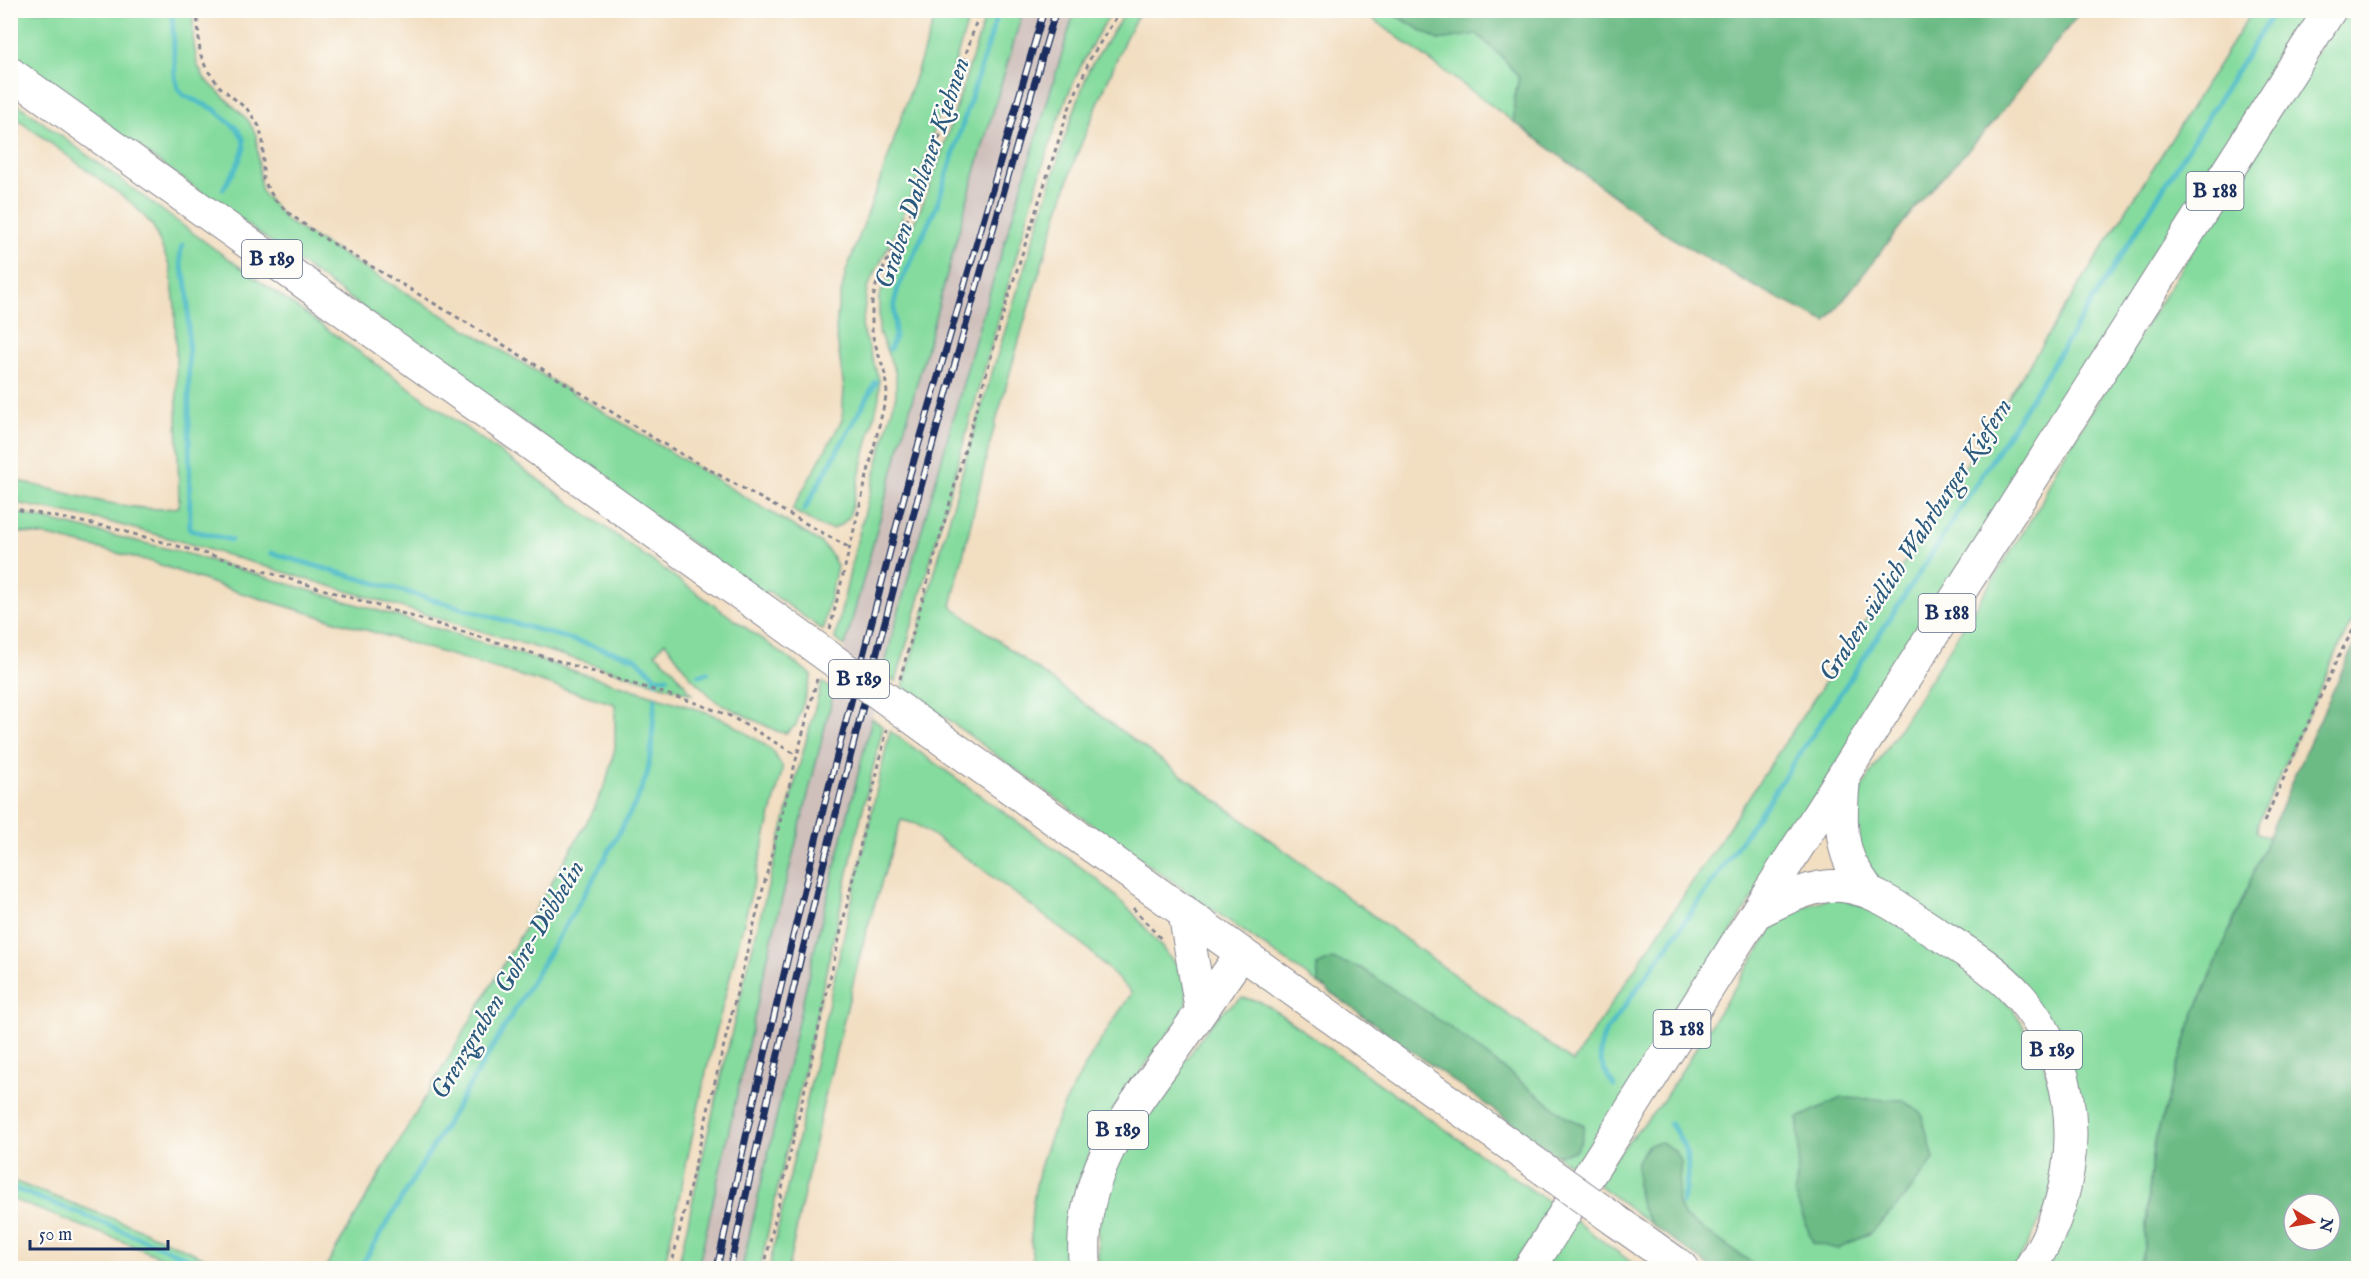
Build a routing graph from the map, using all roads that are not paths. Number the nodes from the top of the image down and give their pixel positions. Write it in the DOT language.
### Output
graph roads {
  1 [pos="2330,10"];
  2 [pos="10,73"];
  3 [pos="1844,774"];
  4 [pos="1869,892"];
  5 [pos="1184,911"];
  6 [pos="1756,913"];
  7 [pos="1242,953"];
  8 [pos="1201,1010"];
  9 [pos="1085,1269"];
  10 [pos="1530,1269"];
  11 [pos="1683,1269"];
  12 [pos="2030,1269"];
  1 -- 3 [label="main road, B 188"];
  2 -- 5 [label="main road, B 189, bridge"];
  3 -- 4 [label="main road, B 189"];
  3 -- 6 [label="main road"];
  4 -- 6 [label="main road, B 189"];
  4 -- 12 [label="main road, B 189"];
  5 -- 7 [label="main road, B 189"];
  5 -- 8 [label="main road"];
  6 -- 10 [label="main road, B 188"];
  7 -- 8 [label="main road, B 189"];
  7 -- 11 [label="main road, B 189, bridge"];
  8 -- 9 [label="main road, B 189"];
}
